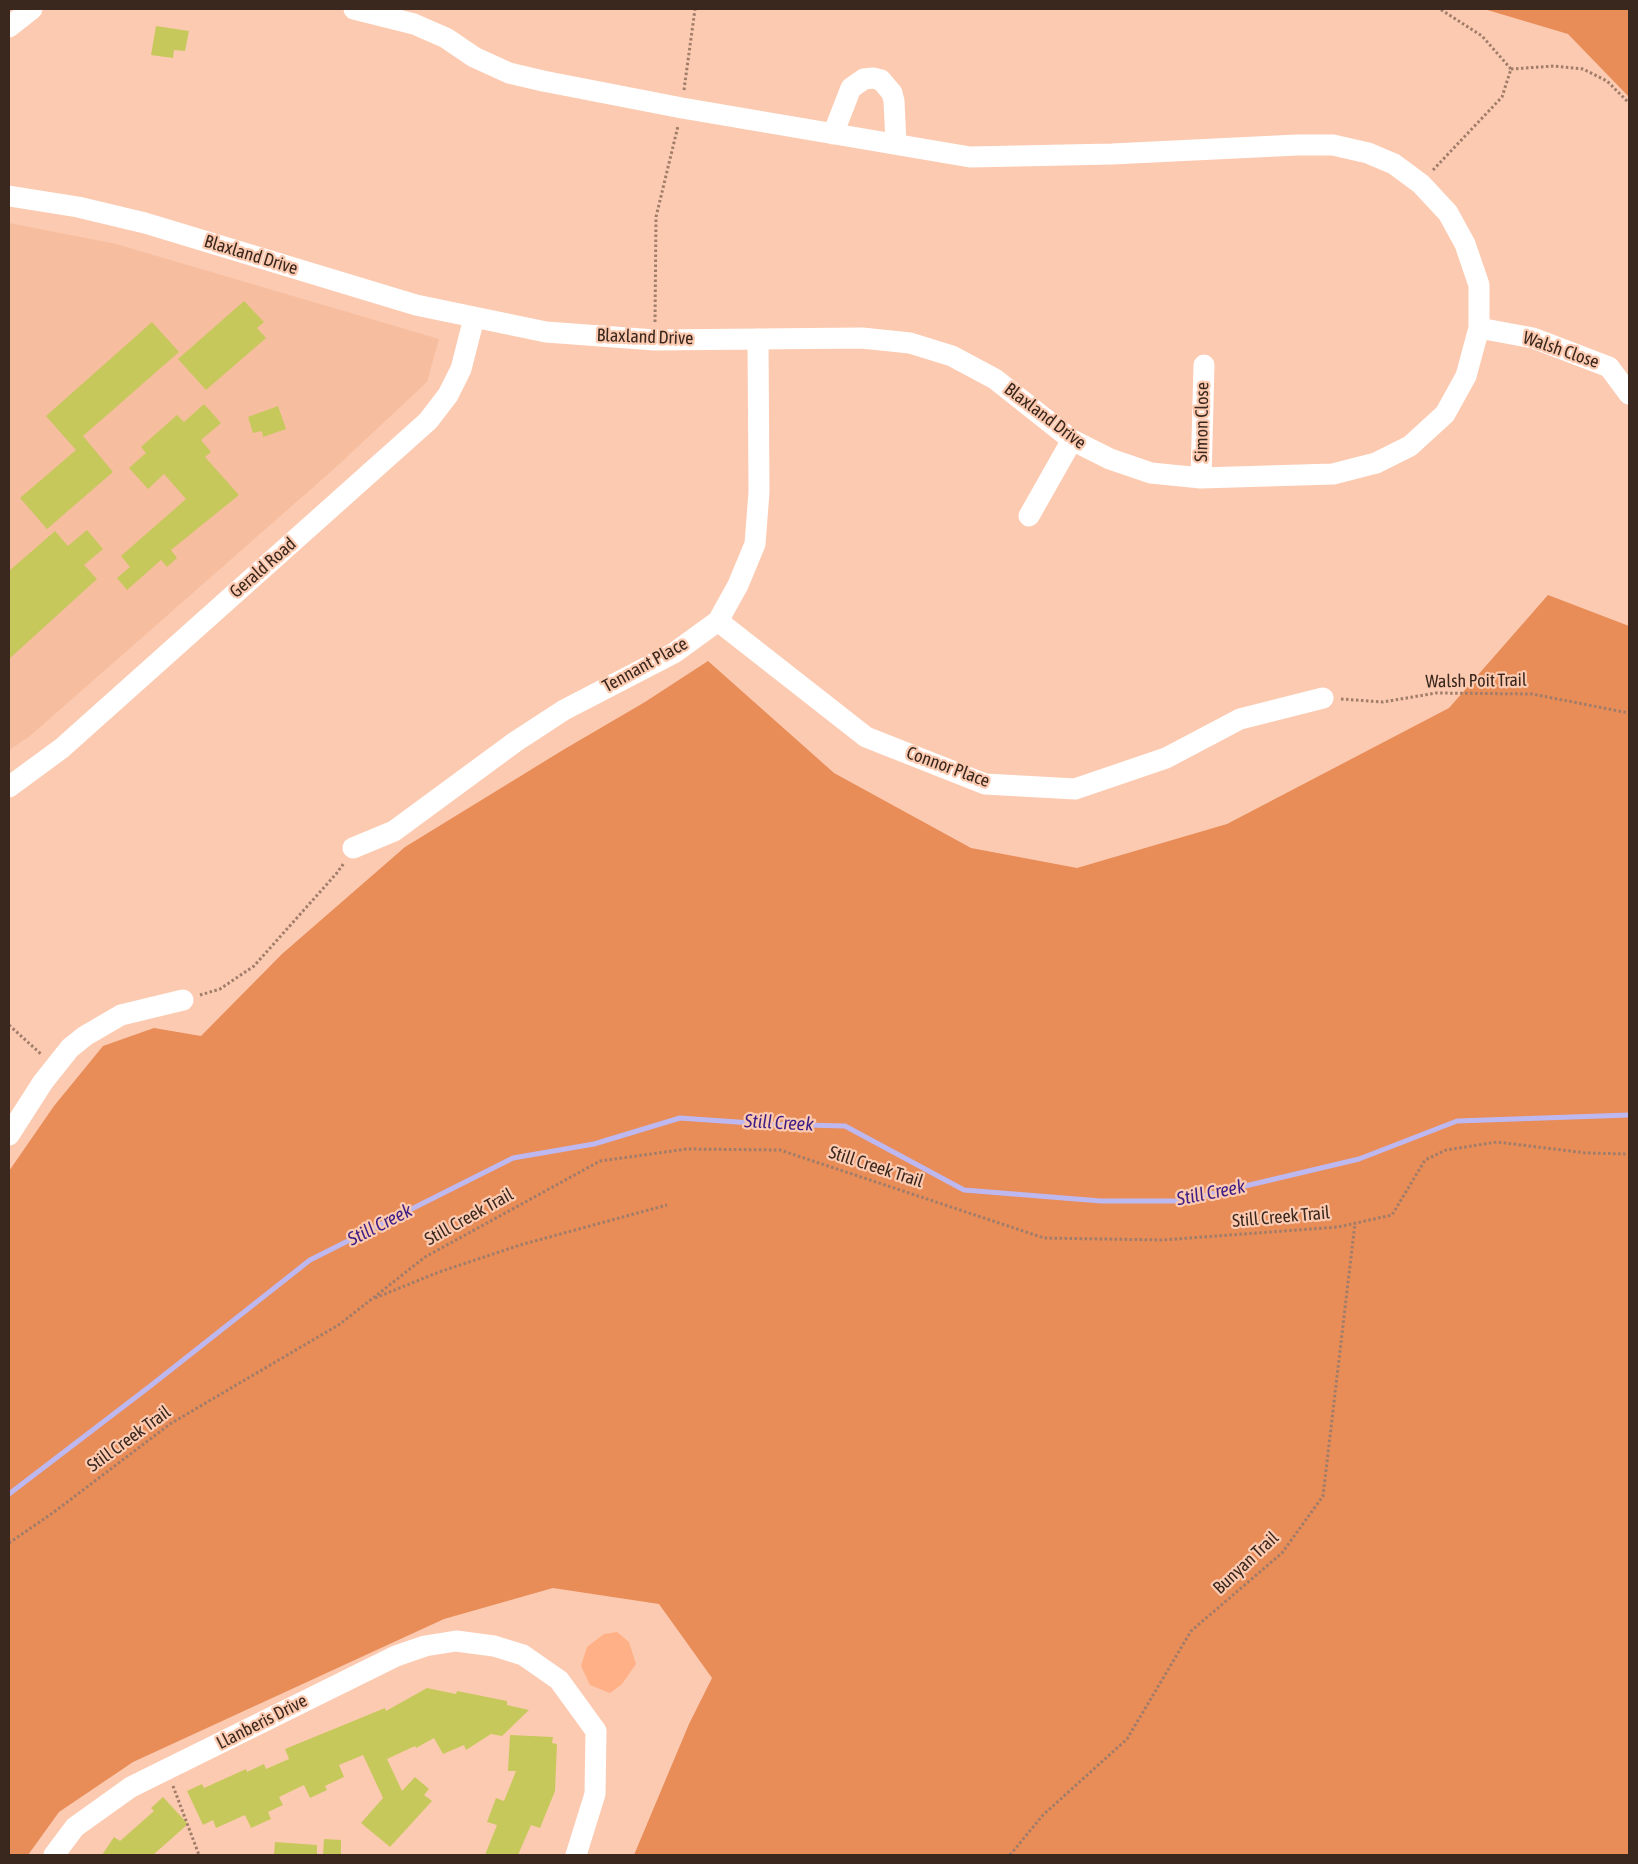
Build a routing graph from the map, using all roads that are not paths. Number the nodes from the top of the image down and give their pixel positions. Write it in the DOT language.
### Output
graph roads {
  1 [pos="32,9"];
  2 [pos="354,9"];
  3 [pos="9,27"];
  4 [pos="832,134"];
  5 [pos="896,143"];
  6 [pos="9,196"];
  7 [pos="474,318"];
  8 [pos="1479,328"];
  9 [pos="758,339"];
  10 [pos="1204,365"];
  11 [pos="1629,394"];
  12 [pos="1072,440"];
  13 [pos="1201,478"];
  14 [pos="1029,516"];
  15 [pos="718,621"];
  16 [pos="1323,698"];
  17 [pos="9,787"];
  18 [pos="353,848"];
  19 [pos="183,1000"];
  20 [pos="9,1135"];
  21 [pos="54,1855"];
  22 [pos="576,1855"];
  1 -- 3 [label="street"];
  2 -- 4 [label="street, Blaxland Drive"];
  4 -- 5 [label="street, Blaxland Drive"];
  4 -- 5 [label="street"];
  5 -- 8 [label="street, Blaxland Drive"];
  6 -- 7 [label="street, Blaxland Drive"];
  7 -- 9 [label="street, Blaxland Drive"];
  7 -- 17 [label="street, Gerald Road"];
  8 -- 11 [label="street, Walsh Close"];
  8 -- 13 [label="street, Blaxland Drive"];
  9 -- 12 [label="street, Blaxland Drive"];
  9 -- 15 [label="street, Tennant Place"];
  10 -- 13 [label="street, Simon Close"];
  12 -- 13 [label="street, Blaxland Drive"];
  12 -- 14 [label="street"];
  15 -- 16 [label="street, Connor Place"];
  15 -- 18 [label="street, Tennant Place"];
  19 -- 20 [label="street"];
  21 -- 22 [label="street, Llanberis Drive"];
}
